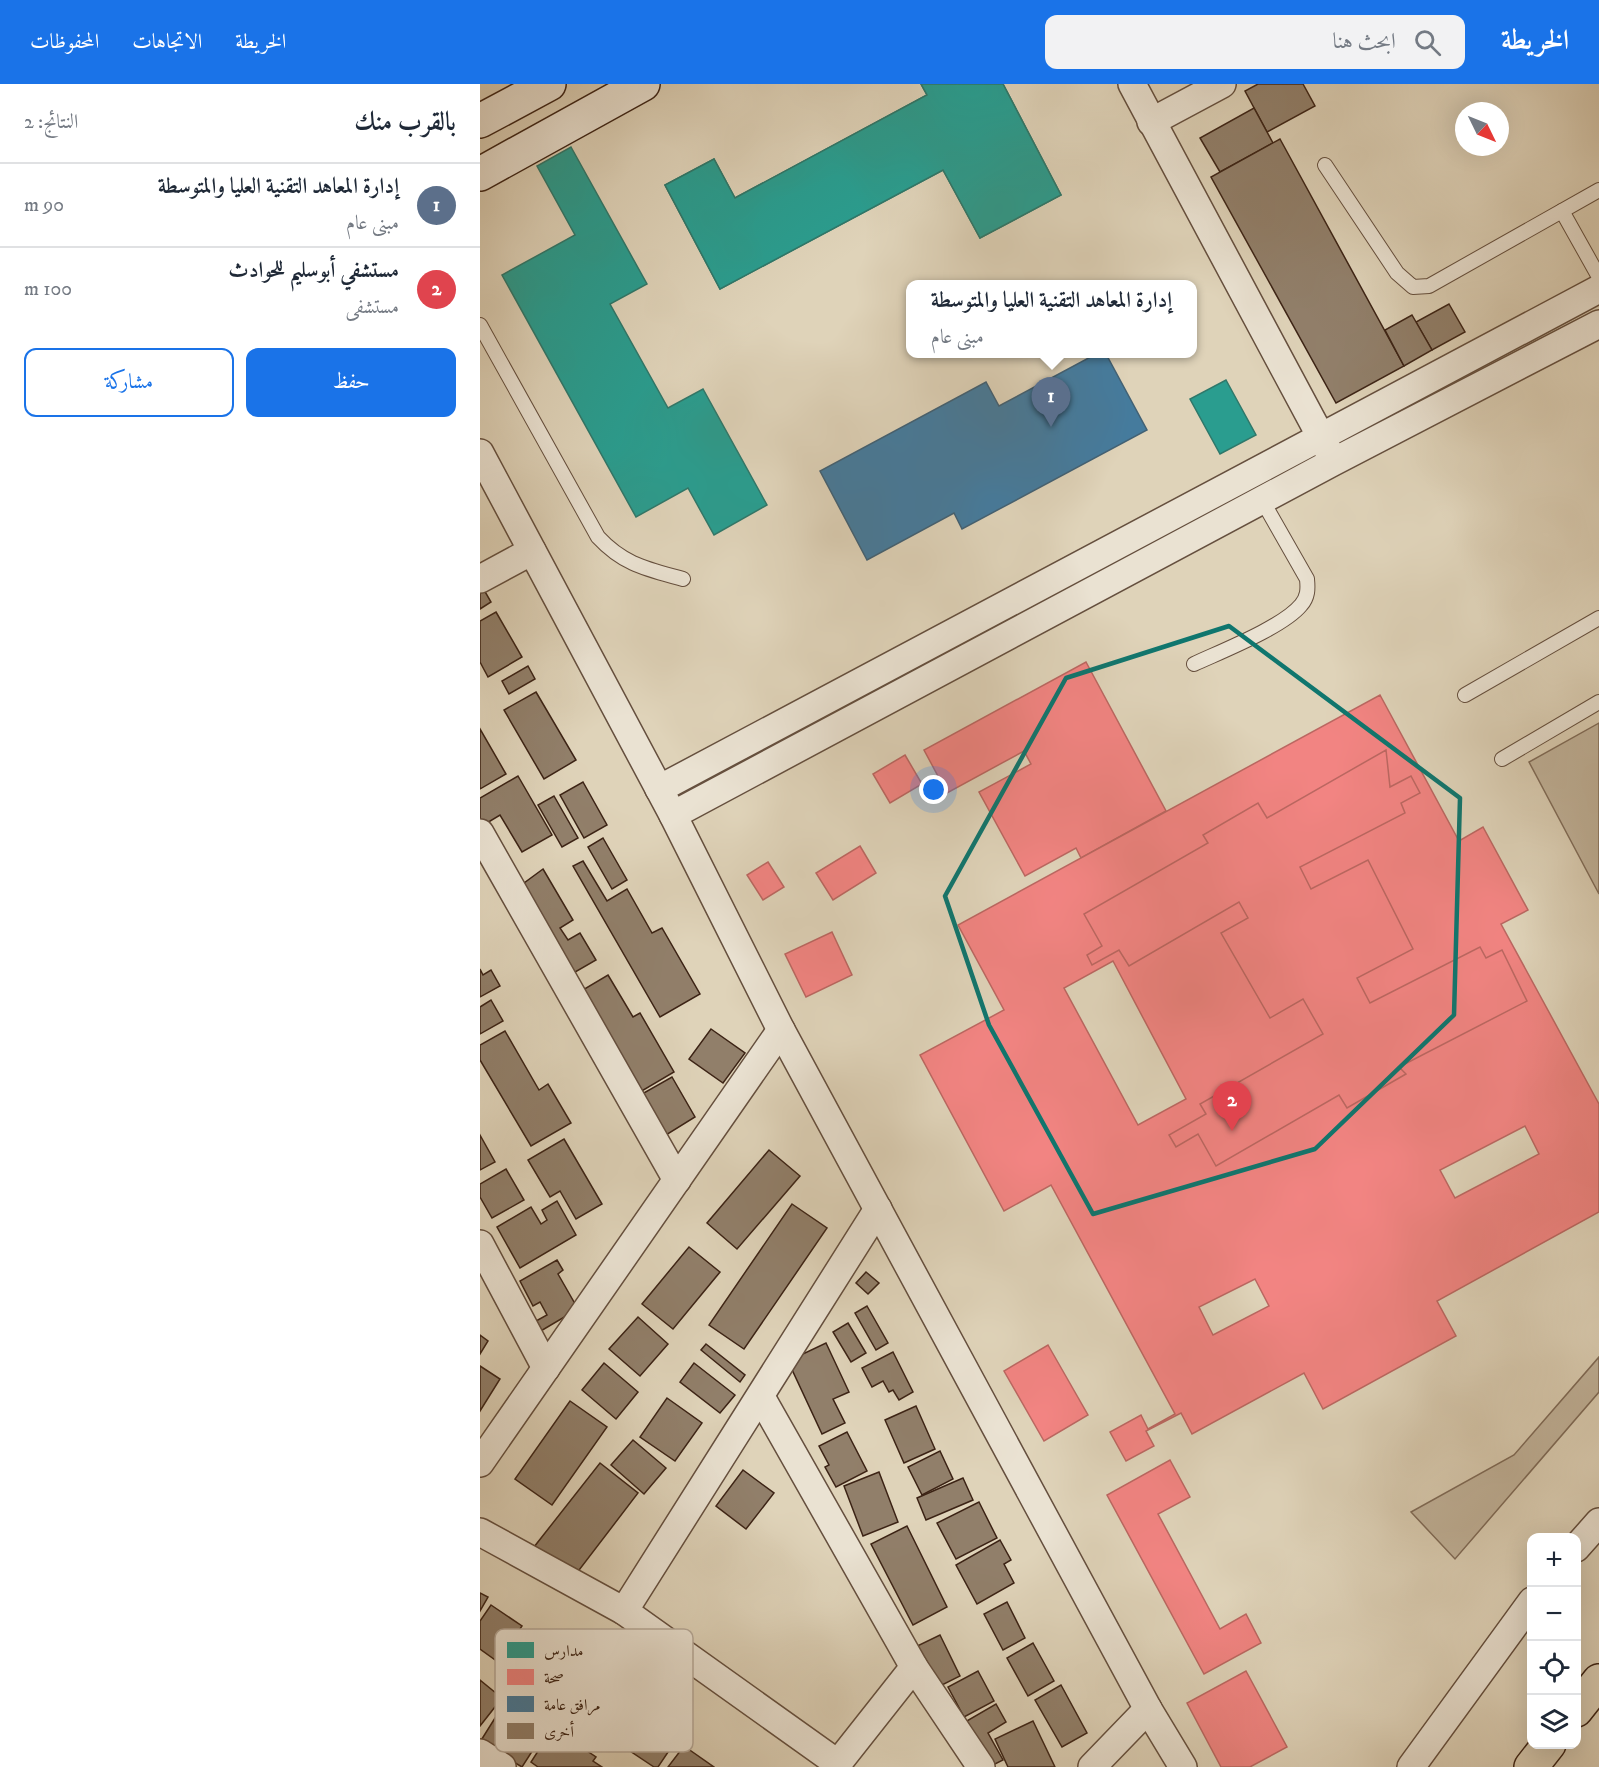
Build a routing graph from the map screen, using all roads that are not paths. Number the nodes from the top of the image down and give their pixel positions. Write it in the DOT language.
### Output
graph roads {
  1 [pos="643,84"];
  2 [pos="1132,84"];
  3 [pos="1222,84"];
  4 [pos="542,86"];
  5 [pos="480,121"];
  6 [pos="1151,122"];
  7 [pos="1325,165"];
  8 [pos="480,174"];
  9 [pos="1599,190"];
  10 [pos="1562,211"];
  11 [pos="1599,277"];
  12 [pos="1599,289"];
  13 [pos="1599,324"];
  14 [pos="480,325"];
  15 [pos="1323,436"];
  16 [pos="480,453"];
  17 [pos="1333,462"];
  18 [pos="1262,500"];
  19 [pos="1167,519"];
  20 [pos="1179,544"];
  21 [pos="532,551"];
  22 [pos="480,579"];
  23 [pos="683,579"];
  24 [pos="1599,618"];
  25 [pos="1194,664"];
  26 [pos="845,690"];
  27 [pos="1465,695"];
  28 [pos="1599,702"];
  29 [pos="857,716"];
  30 [pos="1502,759"];
  31 [pos="659,789"];
  32 [pos="673,815"];
  33 [pos="480,833"];
  34 [pos="781,1030"];
  35 [pos="677,1180"];
  36 [pos="878,1209"];
  37 [pos="480,1244"];
  38 [pos="546,1368"];
  39 [pos="761,1397"];
  40 [pos="480,1463"];
  41 [pos="1599,1522"];
  42 [pos="480,1532"];
  43 [pos="1581,1542"];
  44 [pos="1527,1608"];
  45 [pos="624,1611"];
  46 [pos="649,1629"];
  47 [pos="693,1661"];
  48 [pos="914,1667"];
  49 [pos="1599,1681"];
  50 [pos="1581,1704"];
  51 [pos="1148,1709"];
  52 [pos="1545,1749"];
  53 [pos="480,1753"];
  54 [pos="836,1765"];
  55 [pos="502,1767"];
  56 [pos="981,1767"];
  57 [pos="1092,1767"];
  58 [pos="1182,1767"];
  59 [pos="1411,1767"];
  60 [pos="1531,1767"];
  1 -- 8 [label="street"];
  2 -- 6 [label="street"];
  3 -- 6 [label="street"];
  4 -- 5 [label="street"];
  6 -- 15 [label="street"];
  7 -- 10 [label="lane"];
  9 -- 10 [label="lane"];
  10 -- 11 [label="lane"];
  12 -- 15 [label="street"];
  13 -- 17 [label="street"];
  14 -- 23 [label="lane"];
  15 -- 17 [label="street"];
  15 -- 19 [label="street"];
  16 -- 21 [label="street"];
  17 -- 18 [label="street"];
  18 -- 20 [label="street"];
  18 -- 25 [label="lane"];
  19 -- 20 [label="street"];
  19 -- 26 [label="street"];
  20 -- 29 [label="street"];
  21 -- 22 [label="street"];
  21 -- 31 [label="street"];
  24 -- 27 [label="lane"];
  26 -- 29 [label="street"];
  26 -- 31 [label="street"];
  28 -- 30 [label="lane"];
  29 -- 32 [label="street"];
  31 -- 32 [label="street"];
  32 -- 34 [label="street"];
  33 -- 35 [label="street"];
  34 -- 35 [label="street"];
  34 -- 36 [label="street"];
  35 -- 38 [label="street"];
  36 -- 39 [label="street"];
  36 -- 51 [label="street"];
  37 -- 38 [label="street"];
  38 -- 40 [label="street"];
  39 -- 45 [label="street"];
  39 -- 48 [label="street"];
  41 -- 43 [label="street"];
  42 -- 45 [label="street"];
  44 -- 59 [label="street"];
  45 -- 46 [label="street"];
  47 -- 54 [label="street"];
  48 -- 54 [label="street"];
  48 -- 56 [label="street"];
  49 -- 50 [label="highway"];
  51 -- 57 [label="street"];
  51 -- 58 [label="street"];
  52 -- 60 [label="highway"];
  53 -- 55 [label="street"];
}
